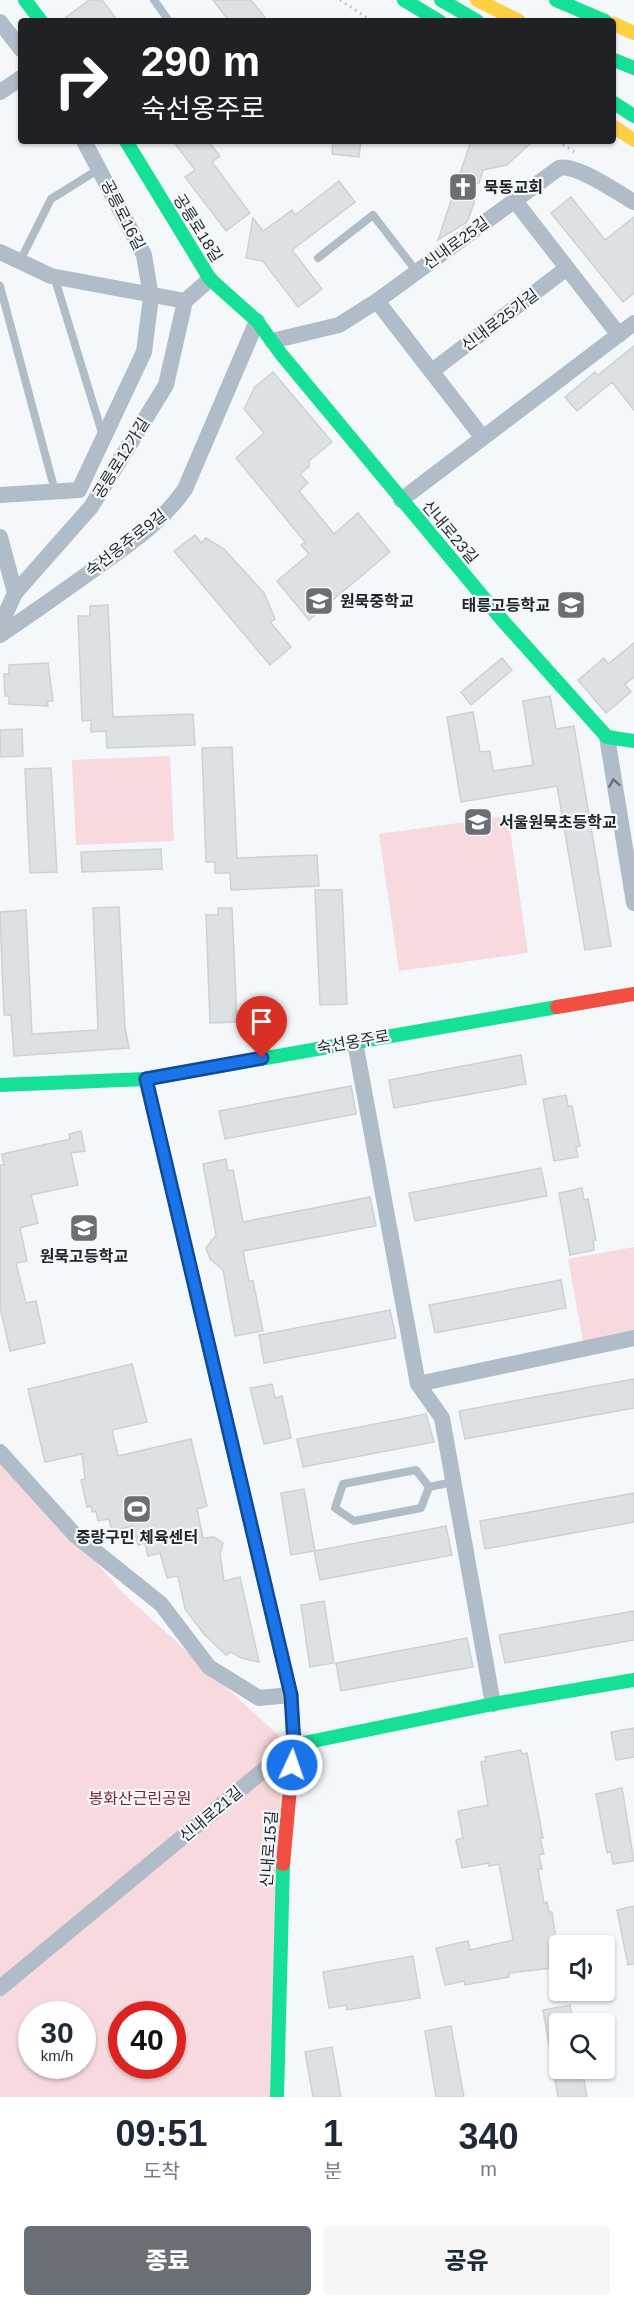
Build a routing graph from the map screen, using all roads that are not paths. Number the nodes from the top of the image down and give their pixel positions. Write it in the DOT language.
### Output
graph roads {
  1 [pos="25,0"];
  2 [pos="154,0"];
  3 [pos="404,0"];
  4 [pos="441,0"];
  5 [pos="477,0"];
  6 [pos="556,0"];
  7 [pos="39,18"];
  8 [pos="167,18"];
  9 [pos="434,18"];
  10 [pos="472,18"];
  11 [pos="513,18"];
  12 [pos="598,18"];
  13 [pos="0,22"];
  14 [pos="616,25"];
  15 [pos="634,33"];
  16 [pos="18,45"];
  17 [pos="616,61"];
  18 [pos="634,68"];
  19 [pos="18,80"];
  20 [pos="0,92"];
  21 [pos="616,104"];
  22 [pos="634,116"];
  23 [pos="616,128"];
  24 [pos="634,140"];
  25 [pos="86,144"];
  26 [pos="128,144"];
  27 [pos="99,169"];
  28 [pos="515,201"];
  29 [pos="634,202"];
  30 [pos="0,252"];
  31 [pos="318,258"];
  32 [pos="20,261"];
  33 [pos="567,268"];
  34 [pos="417,272"];
  35 [pos="54,275"];
  36 [pos="210,279"];
  37 [pos="0,286"];
  38 [pos="152,297"];
  39 [pos="185,301"];
  40 [pos="377,301"];
  41 [pos="257,321"];
  42 [pos="634,323"];
  43 [pos="619,335"];
  44 [pos="272,341"];
  45 [pos="432,372"];
  46 [pos="104,437"];
  47 [pos="483,438"];
  48 [pos="55,491"];
  49 [pos="0,495"];
  50 [pos="401,500"];
  51 [pos="0,537"];
  52 [pos="15,593"];
  53 [pos="0,626"];
  54 [pos="0,635"];
  55 [pos="607,737"];
  56 [pos="634,741"];
  57 [pos="634,903"];
  58 [pos="634,994"];
  59 [pos="355,1042"];
  60 [pos="146,1079"];
  61 [pos="0,1084"];
  62 [pos="634,1338"];
  63 [pos="417,1384"];
  64 [pos="0,1452"];
  65 [pos="453,1482"];
  66 [pos="429,1487"];
  67 [pos="634,1680"];
  68 [pos="291,1695"];
  69 [pos="492,1704"];
  70 [pos="294,1745"];
  71 [pos="0,1988"];
  72 [pos="277,2097"];
  1 -- 7 [label="main road"];
  2 -- 8 [label="lane"];
  3 -- 9 [label="main road"];
  4 -- 10 [label="main road"];
  5 -- 11 [label="main road"];
  6 -- 12 [label="main road"];
  13 -- 16 [label="street"];
  14 -- 15 [label="main road"];
  17 -- 18 [label="main road"];
  19 -- 20 [label="street"];
  21 -- 22 [label="main road"];
  23 -- 24 [label="main road"];
  25 -- 27 [label="street, 공릉로16길"];
  26 -- 36 [label="main road, 공릉로18길"];
  27 -- 32 [label="lane, 공릉로16길"];
  27 -- 38 [label="street, 공릉로16길"];
  28 -- 29 [label="street, 신내로25길"];
  28 -- 33 [label="street"];
  28 -- 34 [label="street, 신내로25길"];
  30 -- 32 [label="street"];
  31 -- 34 [label="lane"];
  32 -- 35 [label="street"];
  33 -- 43 [label="street"];
  33 -- 45 [label="street, 신내로25가길"];
  34 -- 40 [label="street, 신내로25길"];
  35 -- 38 [label="street"];
  35 -- 46 [label="lane, 공릉로12가길"];
  36 -- 39 [label="street"];
  36 -- 41 [label="main road, 공릉로18길"];
  37 -- 48 [label="lane"];
  38 -- 39 [label="street"];
  38 -- 46 [label="street, 공릉로12가길"];
  39 -- 52 [label="street, 공릉로12가길"];
  40 -- 44 [label="street, 신내로25길"];
  40 -- 45 [label="street"];
  41 -- 44 [label="main road, 신내로23길"];
  41 -- 54 [label="street, 숙선옹주로9길"];
  42 -- 43 [label="street"];
  43 -- 47 [label="street"];
  44 -- 50 [label="main road, 신내로23길"];
  45 -- 47 [label="street"];
  46 -- 48 [label="street, 공릉로12가길"];
  47 -- 50 [label="street"];
  48 -- 49 [label="street, 공릉로12가길"];
  50 -- 55 [label="main road, 신내로23길"];
  51 -- 52 [label="street"];
  52 -- 53 [label="street"];
  55 -- 56 [label="main road"];
  57 -- 55 [label="street, one-way"];
  58 -- 59 [label="main road, 숙선옹주로"];
  59 -- 60 [label="main road, 숙선옹주로"];
  59 -- 63 [label="street"];
  60 -- 61 [label="main road, 숙선옹주로"];
  60 -- 68 [label="main road, 신내로15길"];
  62 -- 63 [label="street"];
  63 -- 65 [label="street"];
  64 -- 68 [label="street"];
  65 -- 66 [label="lane"];
  65 -- 69 [label="street"];
  66 -- 66 [label="lane"];
  67 -- 69 [label="main road, 신내로21길"];
  68 -- 70 [label="main road, 신내로15길"];
  69 -- 70 [label="main road, 신내로21길"];
  70 -- 71 [label="street, 신내로21길"];
  70 -- 72 [label="main road, 신내로15길"];
}
